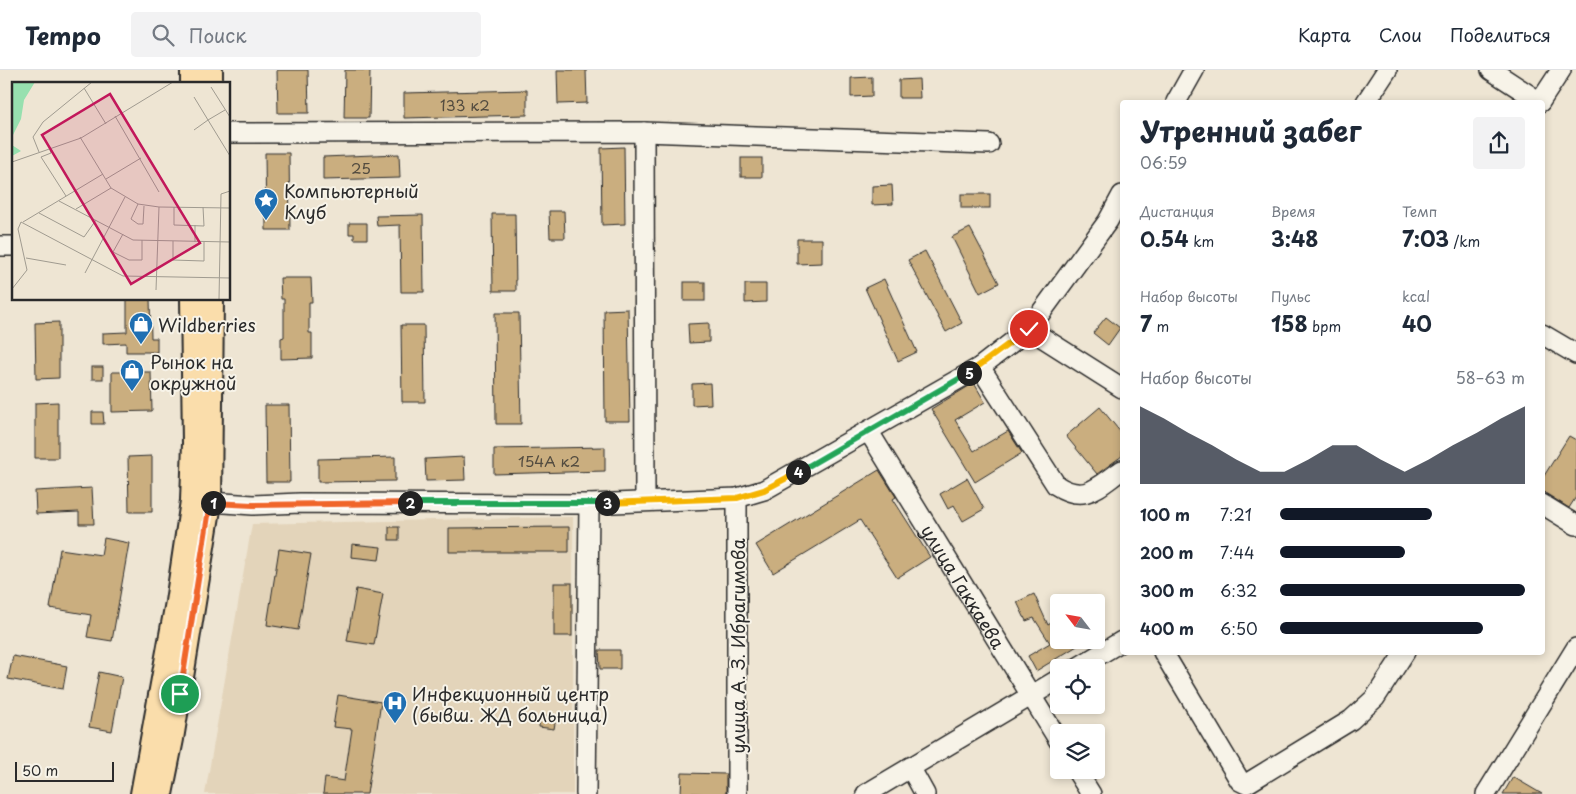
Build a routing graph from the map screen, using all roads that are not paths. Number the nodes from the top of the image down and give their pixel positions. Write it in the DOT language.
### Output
graph roads {
  1 [pos="1194,70"];
  2 [pos="1387,70"];
  3 [pos="1491,70"];
  4 [pos="1561,70"];
  5 [pos="1177,100"];
  6 [pos="1367,100"];
  7 [pos="1537,100"];
  8 [pos="1541,100"];
  9 [pos="644,132"];
  10 [pos="230,133"];
  11 [pos="988,144"];
  12 [pos="1120,204"];
  13 [pos="1115,226"];
  14 [pos="192,300"];
  15 [pos="212,300"];
  16 [pos="1029,329"];
  17 [pos="1545,336"];
  18 [pos="1576,354"];
  19 [pos="980,367"];
  20 [pos="1120,387"];
  21 [pos="869,432"];
  22 [pos="1120,471"];
  23 [pos="737,498"];
  24 [pos="644,501"];
  25 [pos="201,502"];
  26 [pos="589,504"];
  27 [pos="1545,506"];
  28 [pos="1576,525"];
  29 [pos="1120,642"];
  30 [pos="1576,648"];
  31 [pos="1165,655"];
  32 [pos="1403,655"];
  33 [pos="1093,659"];
  34 [pos="1050,684"];
  35 [pos="1031,696"];
  36 [pos="1050,727"];
  37 [pos="910,767"];
  38 [pos="1082,779"];
  39 [pos="142,794"];
  40 [pos="161,794"];
  41 [pos="586,794"];
  42 [pos="737,794"];
  43 [pos="866,794"];
  44 [pos="926,794"];
  45 [pos="1091,794"];
  46 [pos="1486,794"];
  1 -- 5 [label="street"];
  2 -- 6 [label="street"];
  3 -- 7 [label="street"];
  4 -- 8 [label="street"];
  9 -- 10 [label="street"];
  9 -- 11 [label="street"];
  9 -- 24 [label="street"];
  12 -- 13 [label="street"];
  13 -- 16 [label="street"];
  14 -- 25 [label="main road"];
  15 -- 25 [label="main road"];
  16 -- 19 [label="street"];
  16 -- 20 [label="street"];
  17 -- 18 [label="street"];
  19 -- 21 [label="street"];
  19 -- 22 [label="street"];
  21 -- 23 [label="street"];
  21 -- 35 [label="street, улица Гаккаева"];
  23 -- 24 [label="street"];
  23 -- 42 [label="street, улица А. З. Ибрагимова"];
  24 -- 26 [label="street"];
  25 -- 26 [label="street"];
  25 -- 39 [label="main road"];
  25 -- 40 [label="main road"];
  26 -- 41 [label="street"];
  27 -- 28 [label="street"];
  29 -- 33 [label="street"];
  30 -- 46 [label="street"];
  31 -- 32 [label="street"];
  34 -- 35 [label="street"];
  35 -- 36 [label="street, улица Гаккаева"];
  35 -- 37 [label="street"];
  37 -- 43 [label="street"];
  37 -- 44 [label="street"];
  38 -- 45 [label="street"];
}
